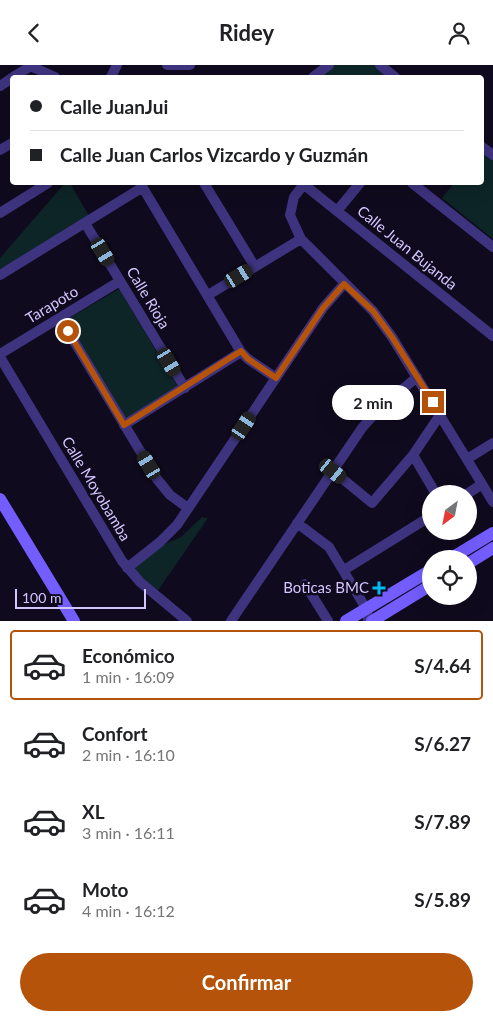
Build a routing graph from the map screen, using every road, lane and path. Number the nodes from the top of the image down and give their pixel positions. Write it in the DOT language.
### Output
graph roads {
  1 [pos="167,65"];
  2 [pos="190,65"];
  3 [pos="329,65"];
  4 [pos="380,65"];
  5 [pos="30,66"];
  6 [pos="17,75"];
  7 [pos="50,75"];
  8 [pos="316,75"];
  9 [pos="393,75"];
  10 [pos="45,185"];
  11 [pos="142,185"];
  12 [pos="205,185"];
  13 [pos="302,185"];
  14 [pos="305,185"];
  15 [pos="358,185"];
  16 [pos="415,185"];
  17 [pos="337,211"];
  18 [pos="0,213"];
  19 [pos="85,223"];
  20 [pos="302,239"];
  21 [pos="493,247"];
  22 [pos="255,267"];
  23 [pos="0,275"];
  24 [pos="120,281"];
  25 [pos="344,284"];
  26 [pos="208,295"];
  27 [pos="60,317"];
  28 [pos="493,336"];
  29 [pos="241,351"];
  30 [pos="0,355"];
  31 [pos="417,377"];
  32 [pos="276,378"];
  33 [pos="185,388"];
  34 [pos="440,415"];
  35 [pos="124,425"];
  36 [pos="493,443"];
  37 [pos="413,455"];
  38 [pos="467,459"];
  39 [pos="333,471"];
  40 [pos="482,484"];
  41 [pos="431,485"];
  42 [pos="478,487"];
  43 [pos="0,499"];
  44 [pos="493,502"];
  45 [pos="188,509"];
  46 [pos="422,522"];
  47 [pos="297,523"];
  48 [pos="493,533"];
  49 [pos="493,548"];
  50 [pos="465,550"];
  51 [pos="477,558"];
  52 [pos="127,568"];
  53 [pos="344,570"];
  54 [pos="422,577"];
  55 [pos="305,584"];
  56 [pos="422,590"];
  57 [pos="369,617"];
  58 [pos="74,621"];
  59 [pos="186,621"];
  60 [pos="231,621"];
  61 [pos="328,621"];
  62 [pos="346,621"];
  1 -- 2 [label="street"];
  3 -- 8 [label="street"];
  4 -- 9 [label="street"];
  5 -- 6 [label="street"];
  5 -- 7 [label="street"];
  10 -- 18 [label="street"];
  11 -- 19 [label="street"];
  11 -- 26 [label="street"];
  12 -- 22 [label="street"];
  13 -- 20 [label="street"];
  14 -- 17 [label="street, Calle Juan Bujanda"];
  15 -- 17 [label="street"];
  16 -- 21 [label="street"];
  17 -- 28 [label="street, Calle Juan Bujanda"];
  19 -- 23 [label="street"];
  19 -- 24 [label="street, Calle Rioja"];
  20 -- 22 [label="street"];
  20 -- 25 [label="street"];
  22 -- 26 [label="street"];
  24 -- 27 [label="street, Tarapoto"];
  24 -- 33 [label="street, Calle Rioja"];
  25 -- 31 [label="street"];
  25 -- 32 [label="street"];
  26 -- 29 [label="street"];
  27 -- 30 [label="street, Tarapoto"];
  27 -- 35 [label="street"];
  29 -- 32 [label="street"];
  29 -- 33 [label="street"];
  30 -- 52 [label="street, Calle Moyobamba"];
  31 -- 34 [label="street"];
  31 -- 39 [label="street"];
  32 -- 45 [label="street"];
  33 -- 35 [label="street"];
  34 -- 37 [label="street"];
  34 -- 38 [label="street"];
  35 -- 45 [label="street"];
  36 -- 38 [label="street"];
  37 -- 39 [label="street"];
  37 -- 41 [label="street"];
  38 -- 40 [label="street"];
  39 -- 47 [label="street"];
  40 -- 42 [label="street"];
  40 -- 44 [label="street"];
  43 -- 58 [label="main road"];
  45 -- 52 [label="street"];
  46 -- 53 [label="street"];
  47 -- 53 [label="street"];
  47 -- 60 [label="street"];
  48 -- 50 [label="main road"];
  49 -- 51 [label="main road"];
  52 -- 59 [label="street, Calle Moyobamba"];
  53 -- 57 [label="street"];
  54 -- 57 [label="main road"];
  55 -- 61 [label="street"];
  56 -- 57 [label="main road"];
  57 -- 62 [label="main road"];
}
